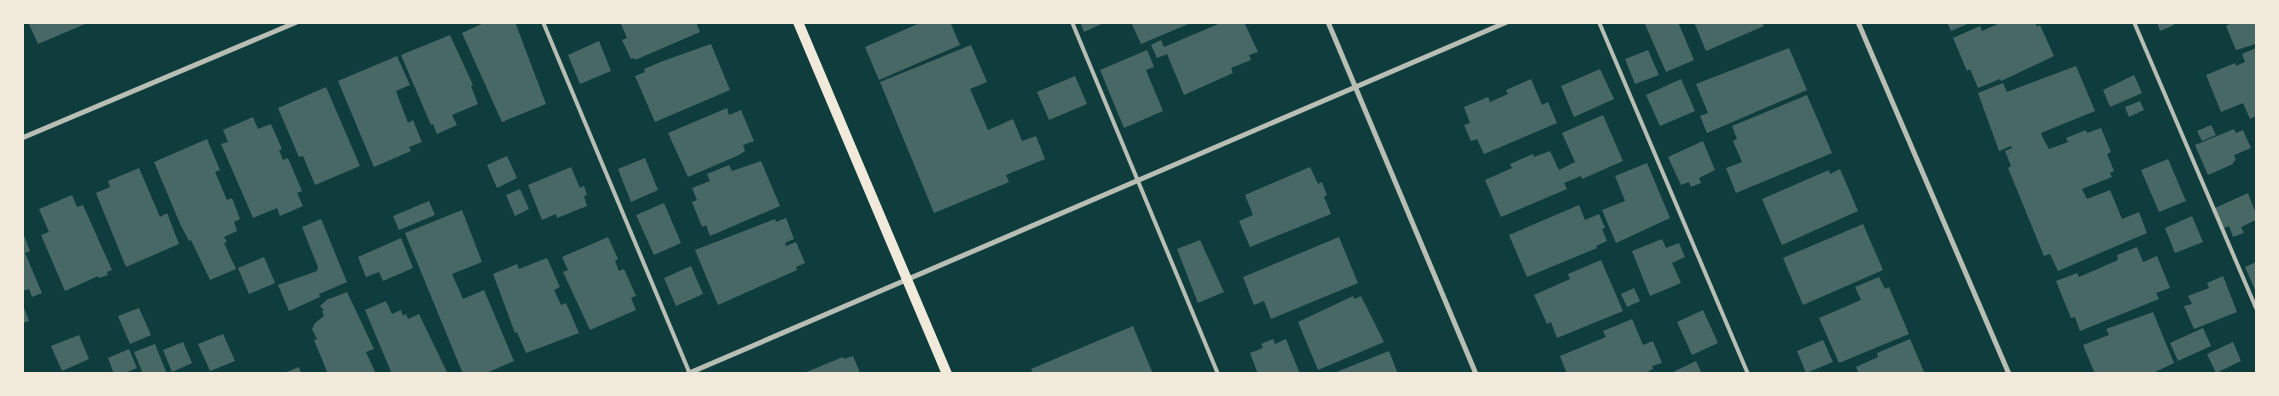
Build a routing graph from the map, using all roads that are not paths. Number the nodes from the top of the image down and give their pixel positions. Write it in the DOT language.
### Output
graph roads {
  1 [pos="297,22"];
  2 [pos="543,22"];
  3 [pos="798,22"];
  4 [pos="1072,22"];
  5 [pos="1328,22"];
  6 [pos="1507,22"];
  7 [pos="1598,22"];
  8 [pos="1858,22"];
  9 [pos="2134,22"];
  10 [pos="1355,87"];
  11 [pos="22,138"];
  12 [pos="1139,180"];
  13 [pos="906,279"];
  14 [pos="2256,308"];
  15 [pos="689,373"];
  16 [pos="947,374"];
  17 [pos="1218,374"];
  18 [pos="1476,374"];
  19 [pos="1748,374"];
  20 [pos="2009,374"];
  1 -- 11 [label="street"];
  2 -- 15 [label="lane"];
  3 -- 13 [label="main road"];
  4 -- 12 [label="lane"];
  5 -- 10 [label="street"];
  6 -- 10 [label="street"];
  7 -- 19 [label="lane"];
  8 -- 20 [label="street"];
  9 -- 14 [label="lane"];
  10 -- 12 [label="street"];
  10 -- 18 [label="street"];
  12 -- 13 [label="street"];
  12 -- 17 [label="lane"];
  13 -- 15 [label="street"];
  13 -- 16 [label="main road"];
}
